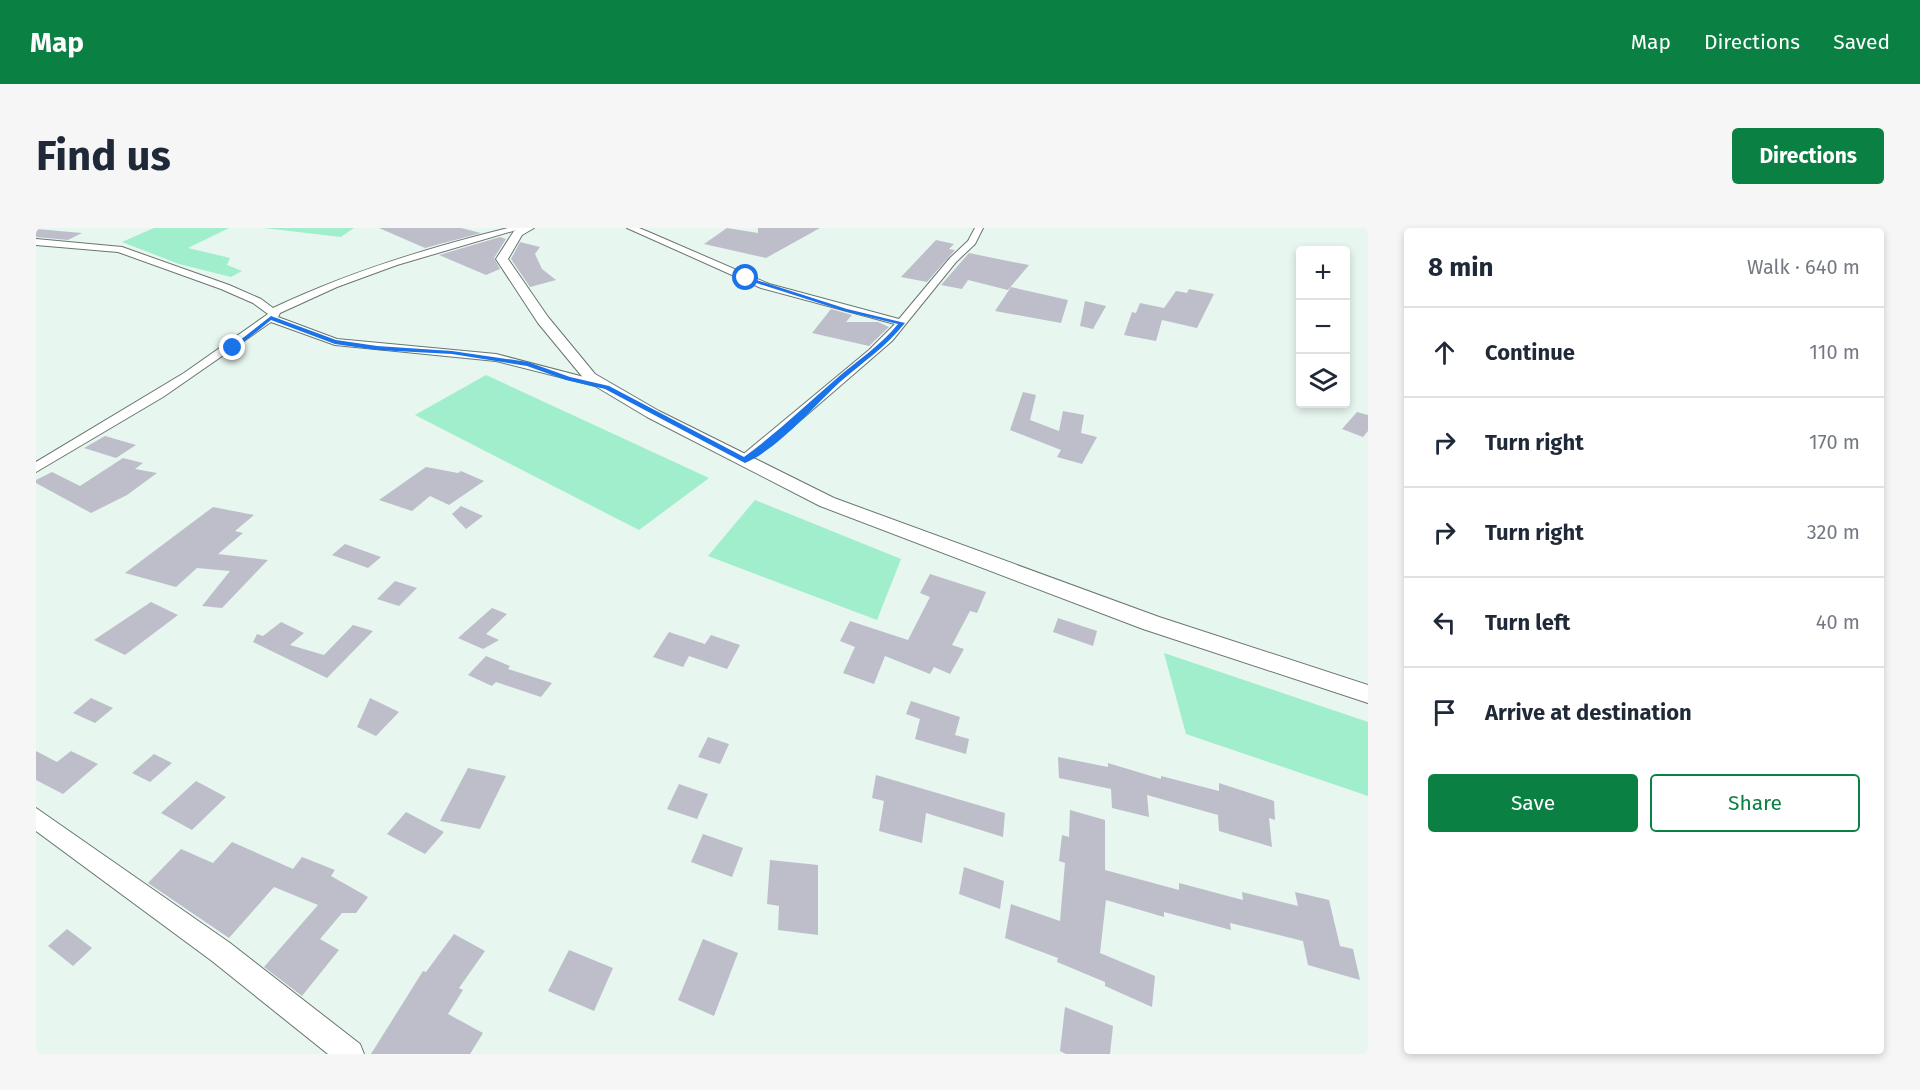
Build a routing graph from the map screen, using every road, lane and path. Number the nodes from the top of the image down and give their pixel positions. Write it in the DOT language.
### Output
graph roads {
  1 [pos="519,228"];
  2 [pos="528,228"];
  3 [pos="631,228"];
  4 [pos="980,228"];
  5 [pos="36,242"];
  6 [pos="272,315"];
  7 [pos="902,323"];
  8 [pos="607,387"];
  9 [pos="745,460"];
  10 [pos="36,468"];
  11 [pos="1368,694"];
  12 [pos="36,818"];
  13 [pos="350,1054"];
  1 -- 6 [label="street"];
  2 -- 8 [label="street"];
  3 -- 7 [label="street"];
  4 -- 7 [label="street"];
  5 -- 6 [label="street"];
  6 -- 8 [label="street"];
  6 -- 10 [label="street"];
  7 -- 9 [label="street"];
  8 -- 9 [label="street"];
  9 -- 11 [label="street"];
  12 -- 13 [label="street"];
}
